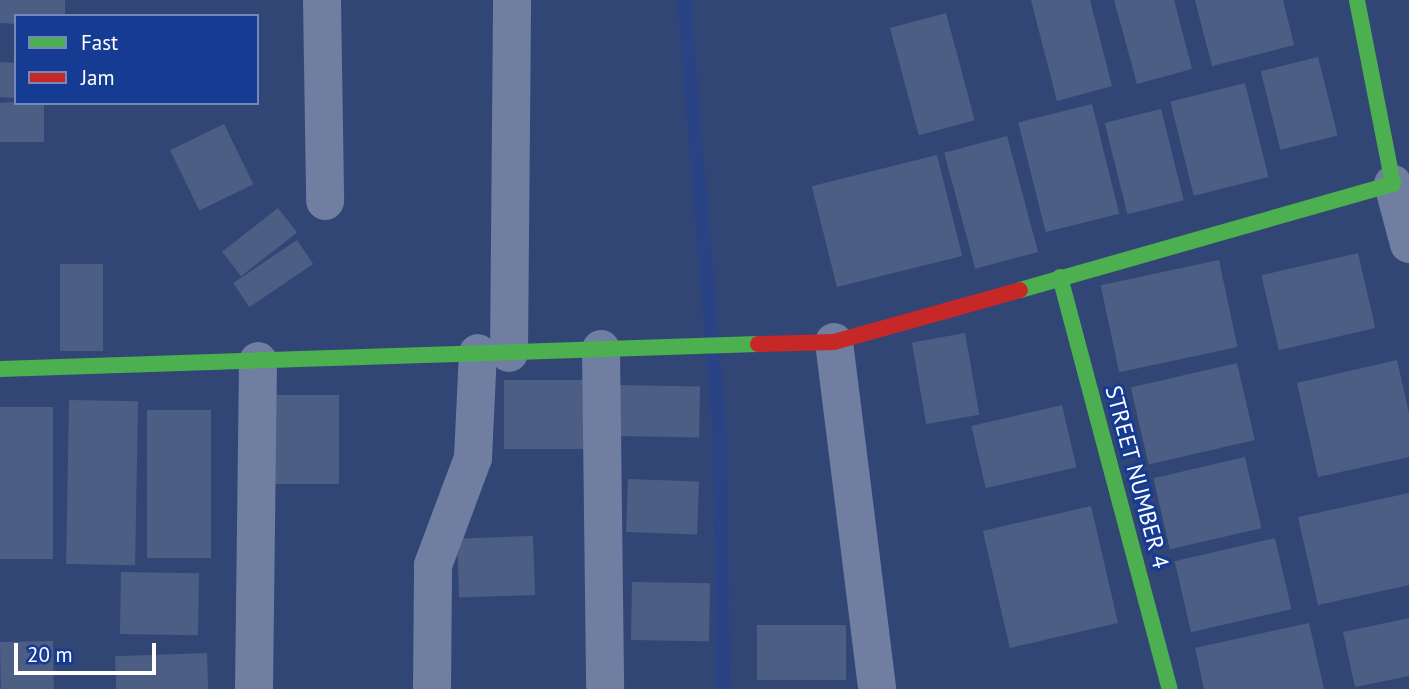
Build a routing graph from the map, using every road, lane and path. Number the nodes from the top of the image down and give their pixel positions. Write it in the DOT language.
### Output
graph roads {
  1 [pos="322,0"];
  2 [pos="512,0"];
  3 [pos="1357,0"];
  4 [pos="1392,184"];
  5 [pos="325,201"];
  6 [pos="1409,244"];
  7 [pos="1060,277"];
  8 [pos="834,342"];
  9 [pos="601,349"];
  10 [pos="494,353"];
  11 [pos="258,361"];
  12 [pos="0,369"];
  13 [pos="254,689"];
  14 [pos="432,689"];
  15 [pos="605,689"];
  16 [pos="877,689"];
  17 [pos="1170,689"];
  1 -- 5 [label="street"];
  2 -- 10 [label="street"];
  3 -- 4 [label="street"];
  4 -- 6 [label="street"];
  4 -- 7 [label="street"];
  7 -- 8 [label="street"];
  7 -- 17 [label="street, STREET NUMBER 4"];
  8 -- 9 [label="street"];
  8 -- 16 [label="street"];
  9 -- 10 [label="street"];
  9 -- 15 [label="street"];
  10 -- 11 [label="street"];
  10 -- 14 [label="street"];
  11 -- 12 [label="street"];
  11 -- 13 [label="street"];
}
